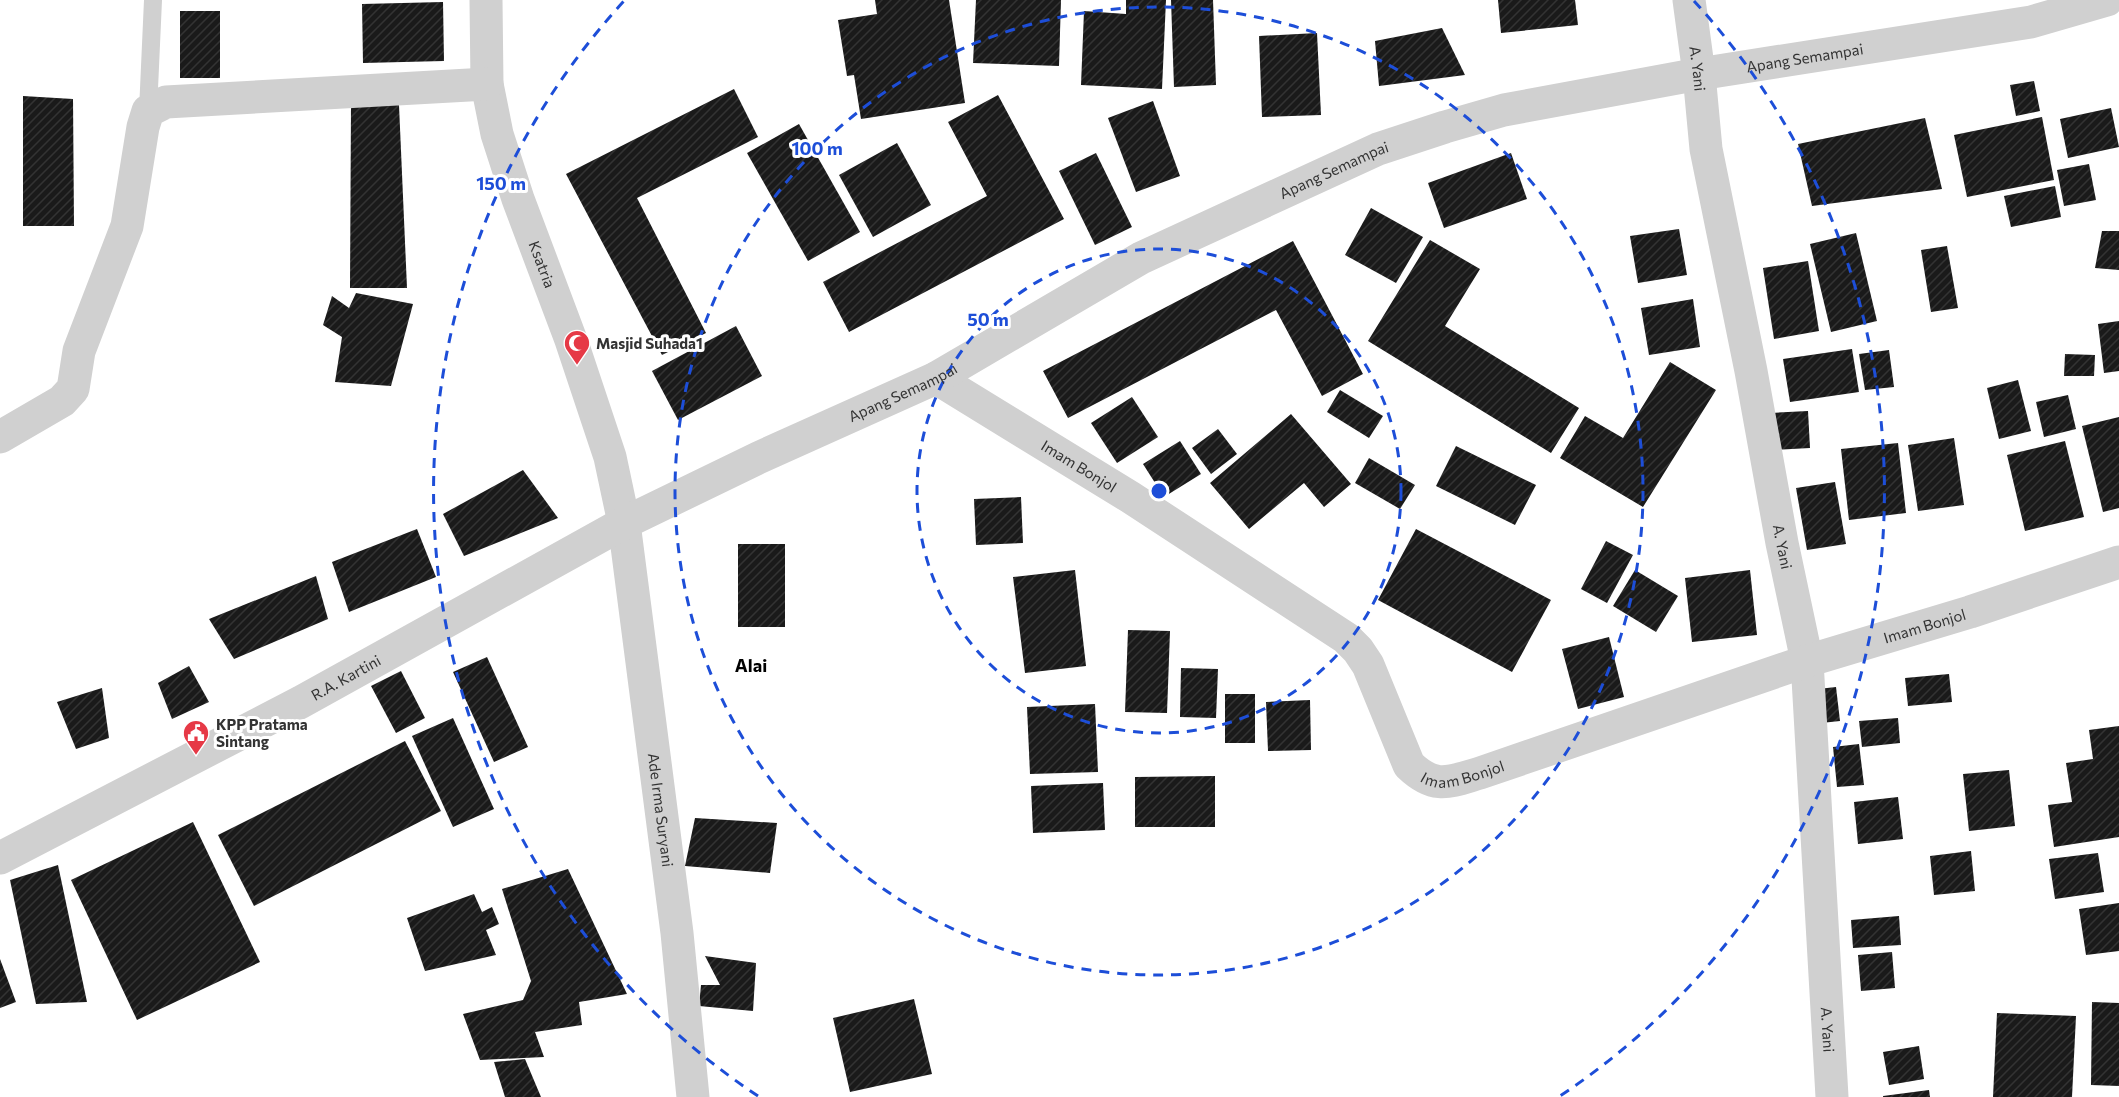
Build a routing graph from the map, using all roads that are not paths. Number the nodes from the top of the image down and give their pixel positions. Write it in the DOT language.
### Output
graph roads {
  1 [pos="153,0"];
  2 [pos="486,0"];
  3 [pos="1689,0"];
  4 [pos="2107,0"];
  5 [pos="1699,74"];
  6 [pos="487,84"];
  7 [pos="148,111"];
  8 [pos="936,378"];
  9 [pos="0,437"];
  10 [pos="624,523"];
  11 [pos="2119,562"];
  12 [pos="1807,661"];
  13 [pos="0,858"];
  14 [pos="693,1097"];
  15 [pos="1832,1097"];
  1 -- 7 [label="lane"];
  2 -- 6 [label="street, Ksatria"];
  3 -- 5 [label="street, A. Yani"];
  4 -- 5 [label="street, Apang Semampai"];
  5 -- 8 [label="street, Apang Semampai"];
  5 -- 12 [label="street, A. Yani"];
  6 -- 7 [label="street"];
  6 -- 10 [label="street, Ksatria"];
  7 -- 9 [label="street"];
  8 -- 10 [label="street, Apang Semampai"];
  8 -- 12 [label="street, Imam Bonjol"];
  10 -- 13 [label="street, R.A. Kartini"];
  10 -- 14 [label="street, Ade Irma Suryani"];
  11 -- 12 [label="street, Imam Bonjol"];
  12 -- 15 [label="street, A. Yani"];
}
